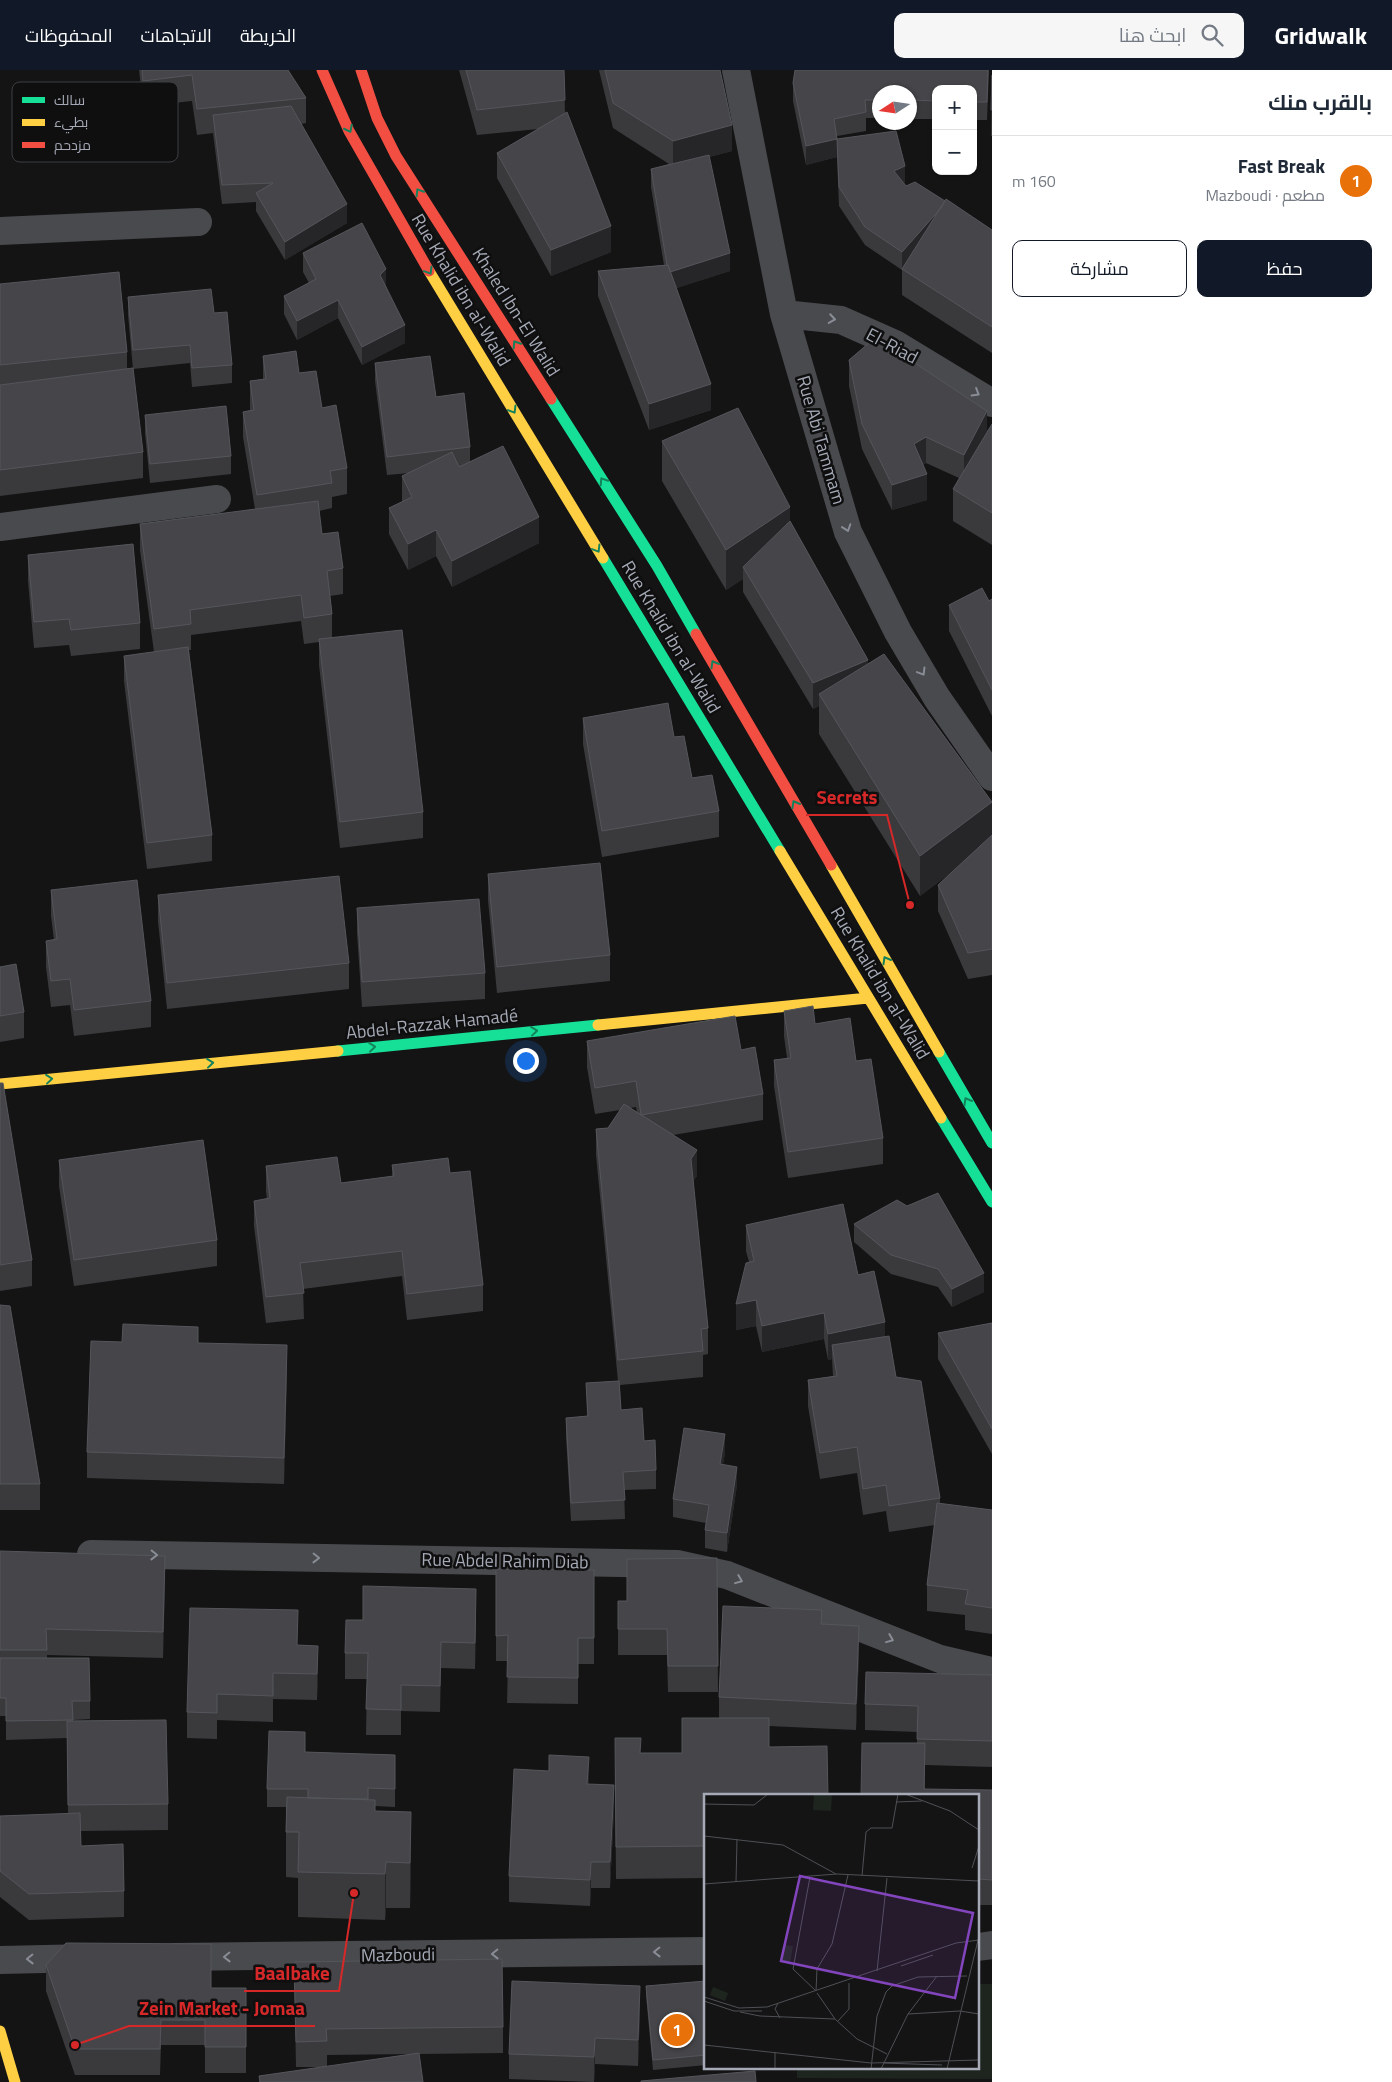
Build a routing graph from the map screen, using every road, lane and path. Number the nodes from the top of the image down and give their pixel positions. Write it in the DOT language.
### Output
graph roads {
  1 [pos="322,70"];
  2 [pos="361,70"];
  3 [pos="736,70"];
  4 [pos="198,222"];
  5 [pos="0,231"];
  6 [pos="784,314"];
  7 [pos="992,403"];
  8 [pos="217,499"];
  9 [pos="0,527"];
  10 [pos="657,566"];
  11 [pos="992,777"];
  12 [pos="868,998"];
  13 [pos="0,1084"];
  14 [pos="992,1143"];
  15 [pos="992,1202"];
  16 [pos="70,1554"];
  17 [pos="992,1671"];
  18 [pos="992,1945"];
  19 [pos="979,1947"];
  20 [pos="704,1951"];
  21 [pos="109,1958"];
  22 [pos="149,1958"];
  23 [pos="0,1960"];
  24 [pos="0,2030"];
  25 [pos="15,2082"];
  1 -- 12 [label="main road, Rue Khalid ibn al-Walid, one-way"];
  10 -- 2 [label="main road, Khaled Ibn-El Walid, one-way"];
  3 -- 6 [label="street, Rue Abi Tammam"];
  4 -- 5 [label="street"];
  6 -- 7 [label="street, El-Riad, one-way"];
  6 -- 11 [label="street, Rue Abi Tammam, one-way"];
  8 -- 9 [label="street"];
  14 -- 10 [label="main road, Rue Khalid ibn al-Walid, one-way"];
  13 -- 12 [label="main road, Abdel-Razzak Hamadé, one-way"];
  12 -- 15 [label="main road, Rue Khalid ibn al-Walid"];
  16 -- 17 [label="street, Rue Abdel Rahim Diab, one-way"];
  18 -- 19 [label="street"];
  20 -- 22 [label="street, Mazboudi, one-way"];
  21 -- 23 [label="street, one-way"];
  24 -- 25 [label="main road"];
}
